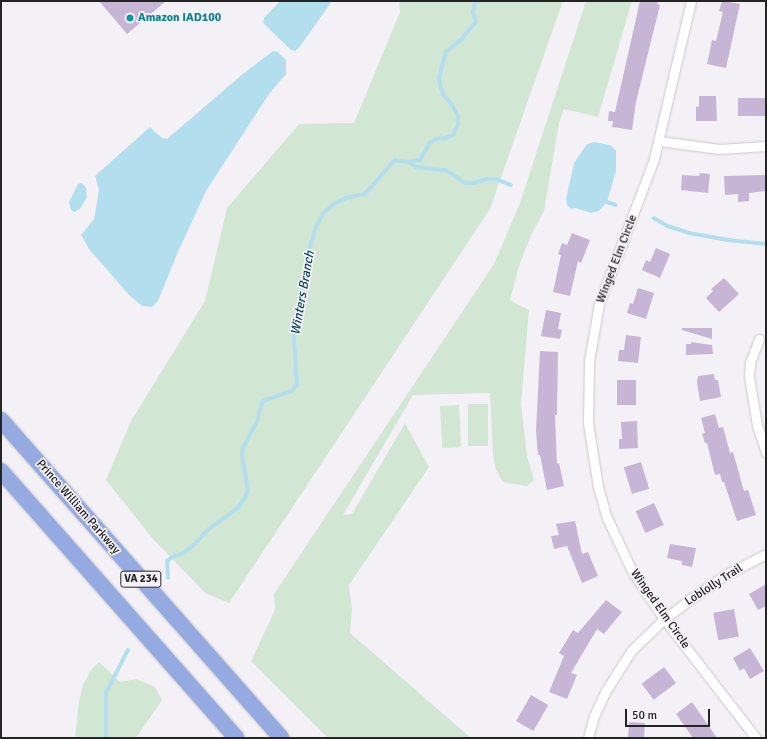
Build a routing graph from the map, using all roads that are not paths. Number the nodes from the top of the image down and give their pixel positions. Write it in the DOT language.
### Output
graph roads {
  1 [pos="691,1"];
  2 [pos="659,141"];
  3 [pos="766,146"];
  4 [pos="759,339"];
  5 [pos="1,420"];
  6 [pos="766,453"];
  7 [pos="1,471"];
  8 [pos="766,554"];
  9 [pos="664,619"];
  10 [pos="236,738"];
  11 [pos="281,738"];
  12 [pos="588,738"];
  13 [pos="756,738"];
  1 -- 2 [label="street, Winged Elm Circle"];
  2 -- 3 [label="street"];
  2 -- 9 [label="street, Winged Elm Circle"];
  4 -- 6 [label="street"];
  5 -- 11 [label="highway, Prince William Parkway / VA 234"];
  7 -- 10 [label="highway, VA 234"];
  8 -- 9 [label="street, Loblolly Trail"];
  9 -- 12 [label="street, Loblolly Trail"];
  9 -- 13 [label="street, Winged Elm Circle"];
}
